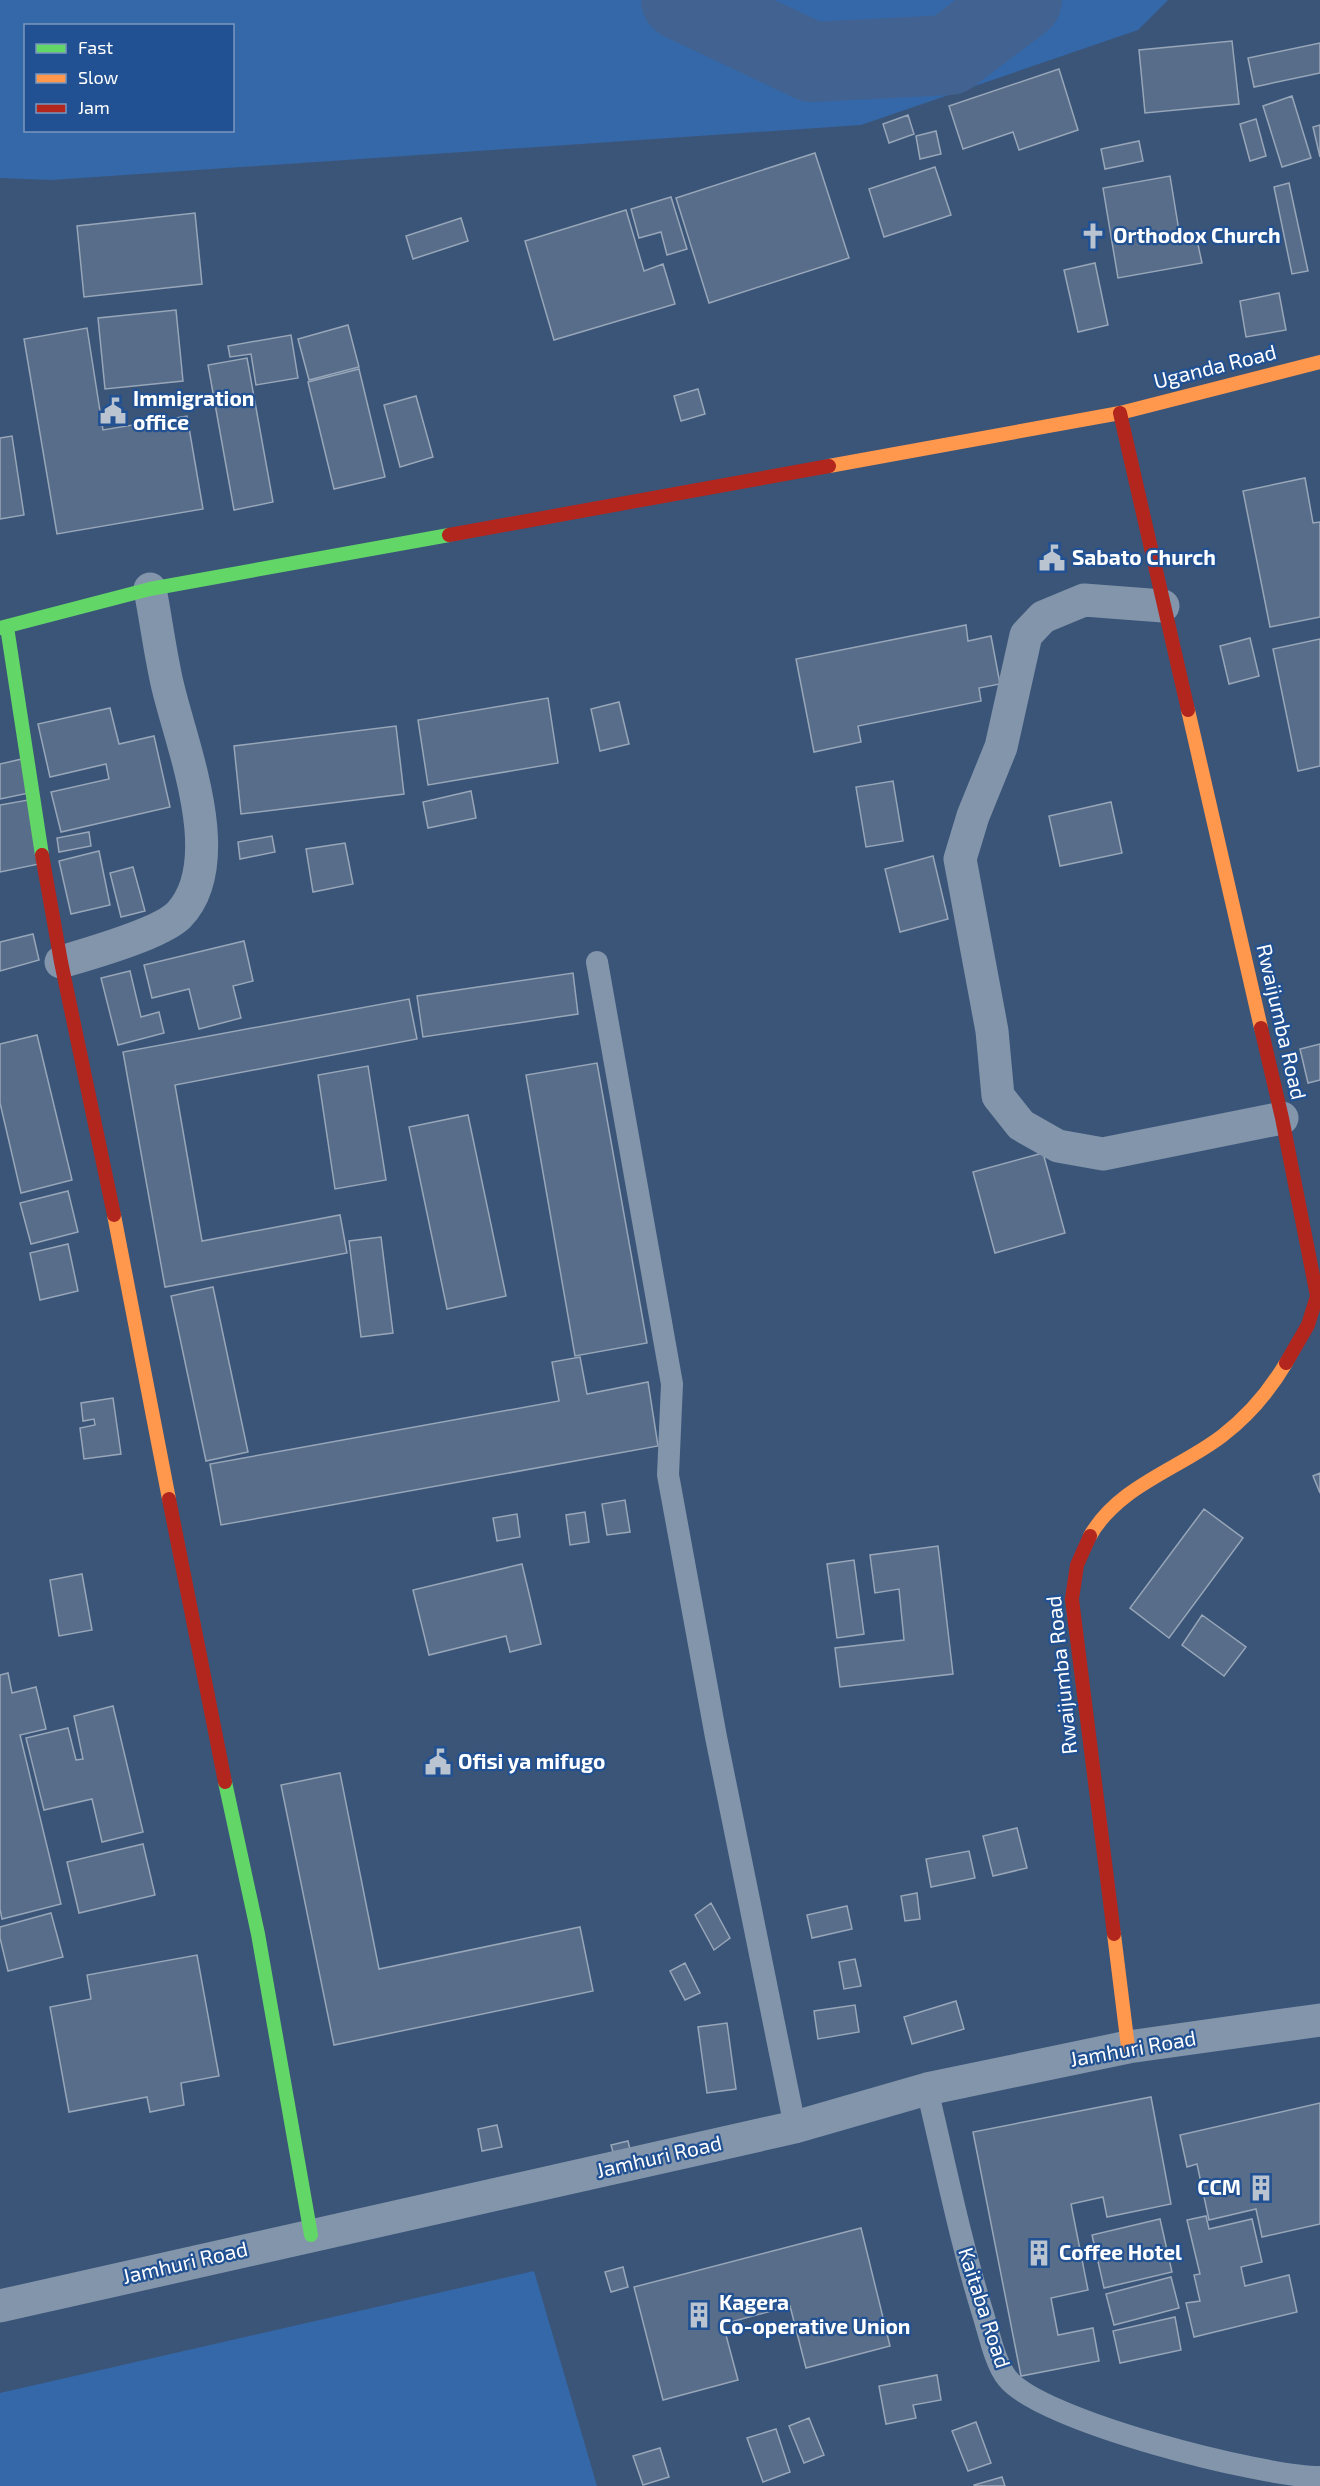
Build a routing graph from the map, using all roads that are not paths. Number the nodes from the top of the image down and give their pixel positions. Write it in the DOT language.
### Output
graph roads {
  1 [pos="1320,362"];
  2 [pos="1120,413"];
  3 [pos="150,589"];
  4 [pos="1164,606"];
  5 [pos="3,628"];
  6 [pos="61,962"];
  7 [pos="597,962"];
  8 [pos="1282,1118"];
  9 [pos="1320,2020"];
  10 [pos="1128,2047"];
  11 [pos="927,2089"];
  12 [pos="795,2127"];
  13 [pos="311,2235"];
  14 [pos="0,2306"];
  15 [pos="1320,2477"];
  1 -- 2 [label="street, Uganda Road"];
  2 -- 3 [label="street, Uganda Road"];
  2 -- 4 [label="street, Rwaijumba Road"];
  3 -- 5 [label="street, Uganda Road"];
  3 -- 6 [label="street"];
  4 -- 8 [label="street, Rwaijumba Road"];
  4 -- 8 [label="street"];
  5 -- 6 [label="street"];
  6 -- 13 [label="street"];
  7 -- 12 [label="lane"];
  8 -- 10 [label="street, Rwaijumba Road"];
  9 -- 10 [label="street, Jamhuri Road"];
  10 -- 11 [label="street, Jamhuri Road"];
  11 -- 12 [label="street, Jamhuri Road"];
  11 -- 15 [label="lane, Kaitaba Road"];
  12 -- 13 [label="street, Jamhuri Road"];
  13 -- 14 [label="street, Jamhuri Road"];
}
